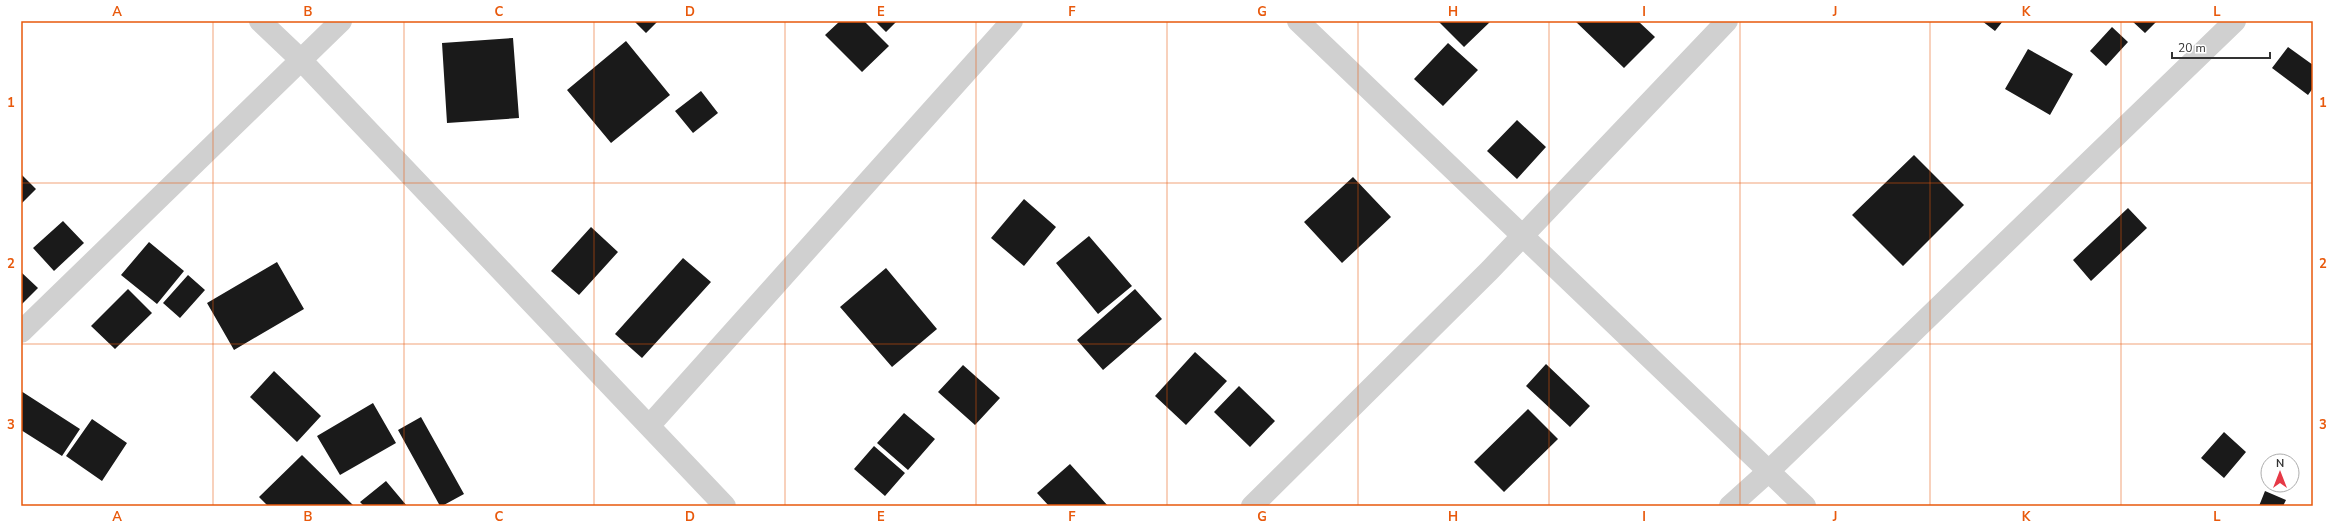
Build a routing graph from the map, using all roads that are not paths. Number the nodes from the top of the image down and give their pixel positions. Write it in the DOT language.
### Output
graph roads {
  1 [pos="260,21"];
  2 [pos="341,21"];
  3 [pos="1012,21"];
  4 [pos="1298,21"];
  5 [pos="1727,21"];
  6 [pos="2235,21"];
  7 [pos="300,59"];
  8 [pos="1524,235"];
  9 [pos="21,332"];
  10 [pos="649,426"];
  11 [pos="1770,470"];
  12 [pos="725,506"];
  13 [pos="1252,506"];
  14 [pos="1730,506"];
  15 [pos="1805,506"];
  1 -- 7 [label="street"];
  2 -- 7 [label="street"];
  3 -- 10 [label="street"];
  4 -- 8 [label="street"];
  5 -- 8 [label="street"];
  6 -- 11 [label="street"];
  7 -- 9 [label="street"];
  7 -- 10 [label="street"];
  8 -- 11 [label="street"];
  8 -- 13 [label="street"];
  10 -- 12 [label="street"];
  11 -- 14 [label="street"];
  11 -- 15 [label="street"];
}
